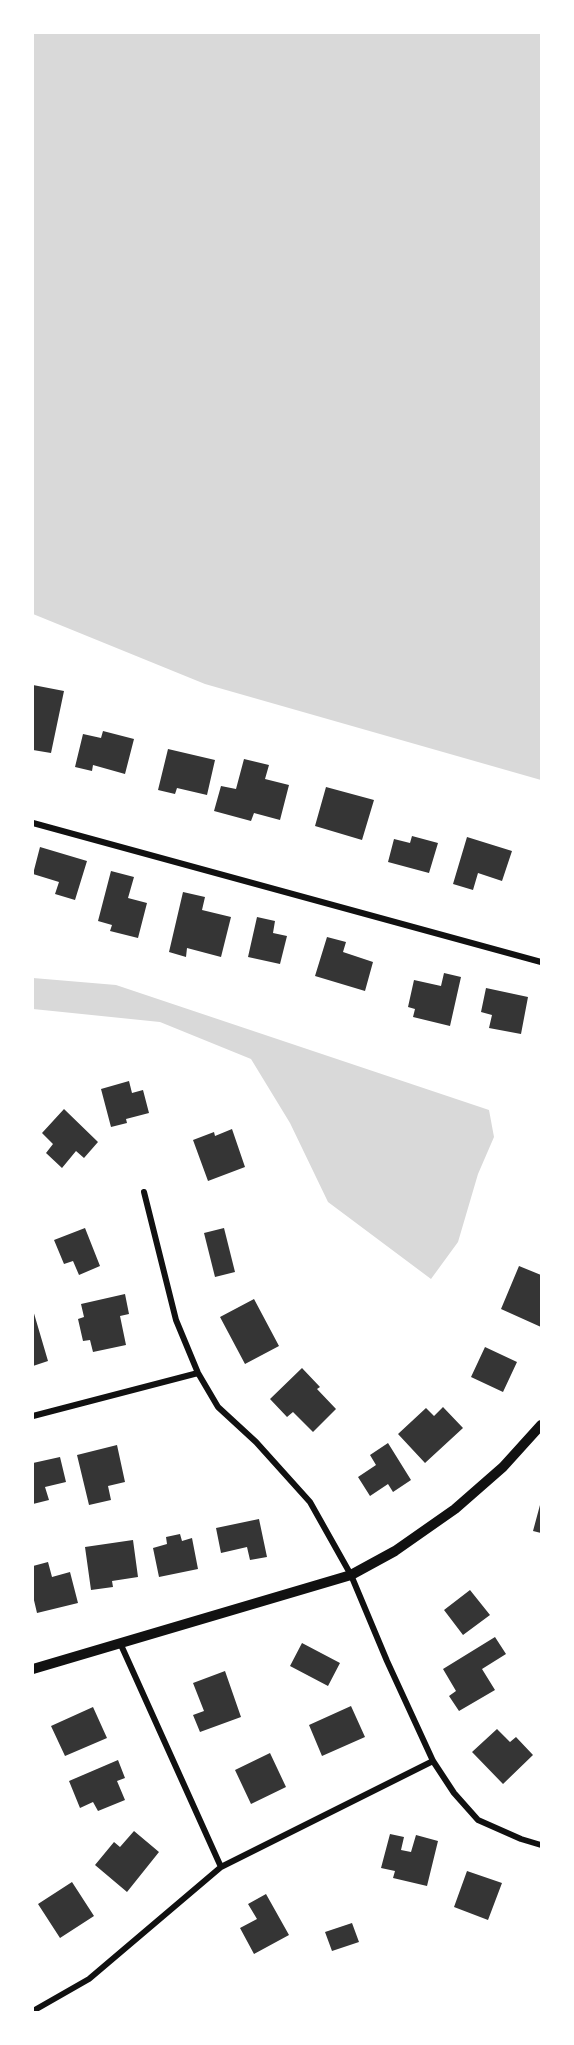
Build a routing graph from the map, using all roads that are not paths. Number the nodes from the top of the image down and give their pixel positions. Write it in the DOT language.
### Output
graph roads {
  1 [pos="33,823"];
  2 [pos="541,962"];
  3 [pos="144,1192"];
  4 [pos="198,1372"];
  5 [pos="33,1416"];
  6 [pos="541,1425"];
  7 [pos="351,1575"];
  8 [pos="121,1645"];
  9 [pos="33,1669"];
  10 [pos="433,1761"];
  11 [pos="541,1845"];
  12 [pos="221,1867"];
  13 [pos="33,2011"];
  1 -- 2 [label="street"];
  3 -- 4 [label="street"];
  4 -- 5 [label="street"];
  4 -- 7 [label="street"];
  6 -- 7 [label="street"];
  7 -- 8 [label="street"];
  7 -- 10 [label="street"];
  8 -- 9 [label="street"];
  8 -- 12 [label="street"];
  10 -- 11 [label="street"];
  10 -- 12 [label="street"];
  12 -- 13 [label="street"];
}
